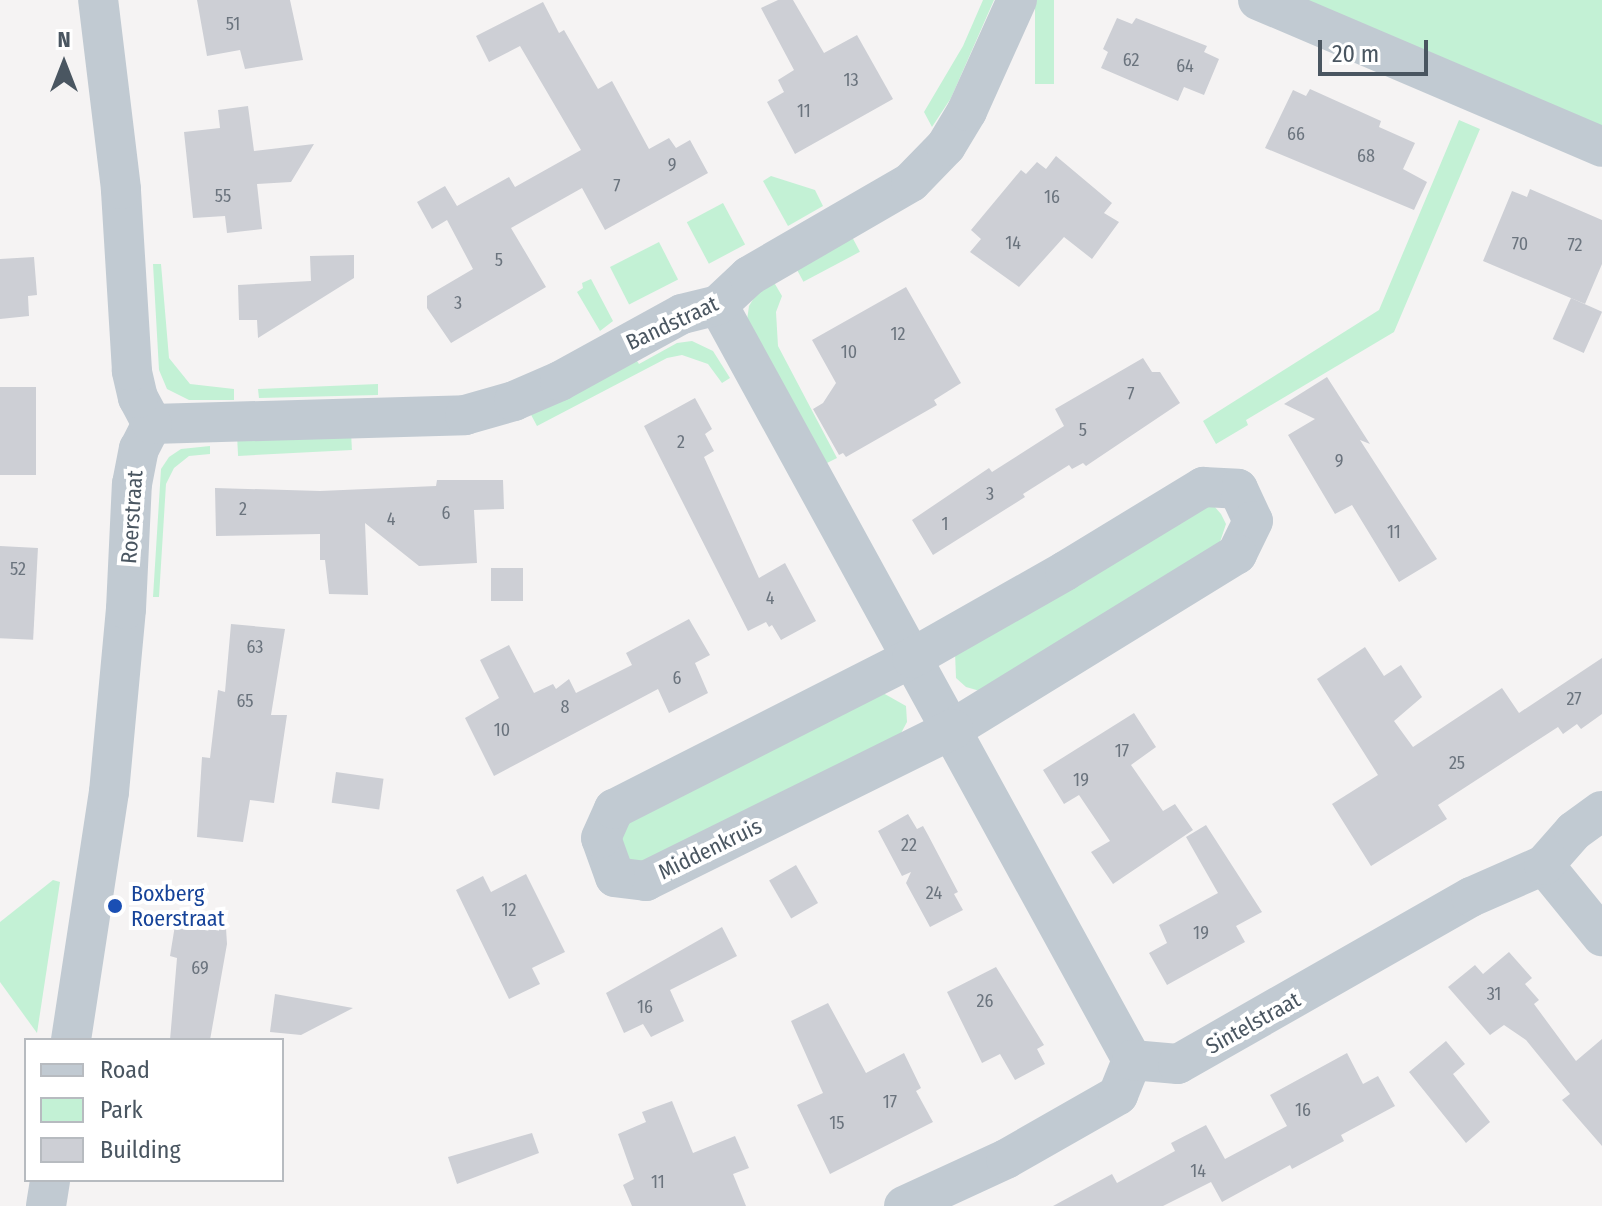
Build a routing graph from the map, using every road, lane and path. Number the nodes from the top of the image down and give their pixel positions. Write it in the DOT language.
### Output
graph roads {
  1 [pos="98,0"];
  2 [pos="1017,0"];
  3 [pos="1258,0"];
  4 [pos="1602,147"];
  5 [pos="718,305"];
  6 [pos="152,424"];
  7 [pos="912,658"];
  8 [pos="953,729"];
  9 [pos="1602,811"];
  10 [pos="1544,865"];
  11 [pos="1602,936"];
  12 [pos="71,1038"];
  13 [pos="1132,1060"];
  14 [pos="50,1182"];
  15 [pos="46,1206"];
  16 [pos="904,1206"];
  1 -- 6 [label="street"];
  2 -- 5 [label="street, Bandstraat"];
  3 -- 4 [label="street"];
  5 -- 6 [label="street, Bandstraat"];
  5 -- 7 [label="street"];
  6 -- 12 [label="street, Roerstraat"];
  7 -- 8 [label="street"];
  7 -- 8 [label="street, Middenkruis"];
  7 -- 8 [label="street, Middenkruis"];
  8 -- 13 [label="street"];
  9 -- 10 [label="street, Sintelstraat"];
  10 -- 11 [label="street"];
  10 -- 13 [label="street, Sintelstraat"];
  13 -- 16 [label="street"];
  14 -- 15 [label="street"];
}
